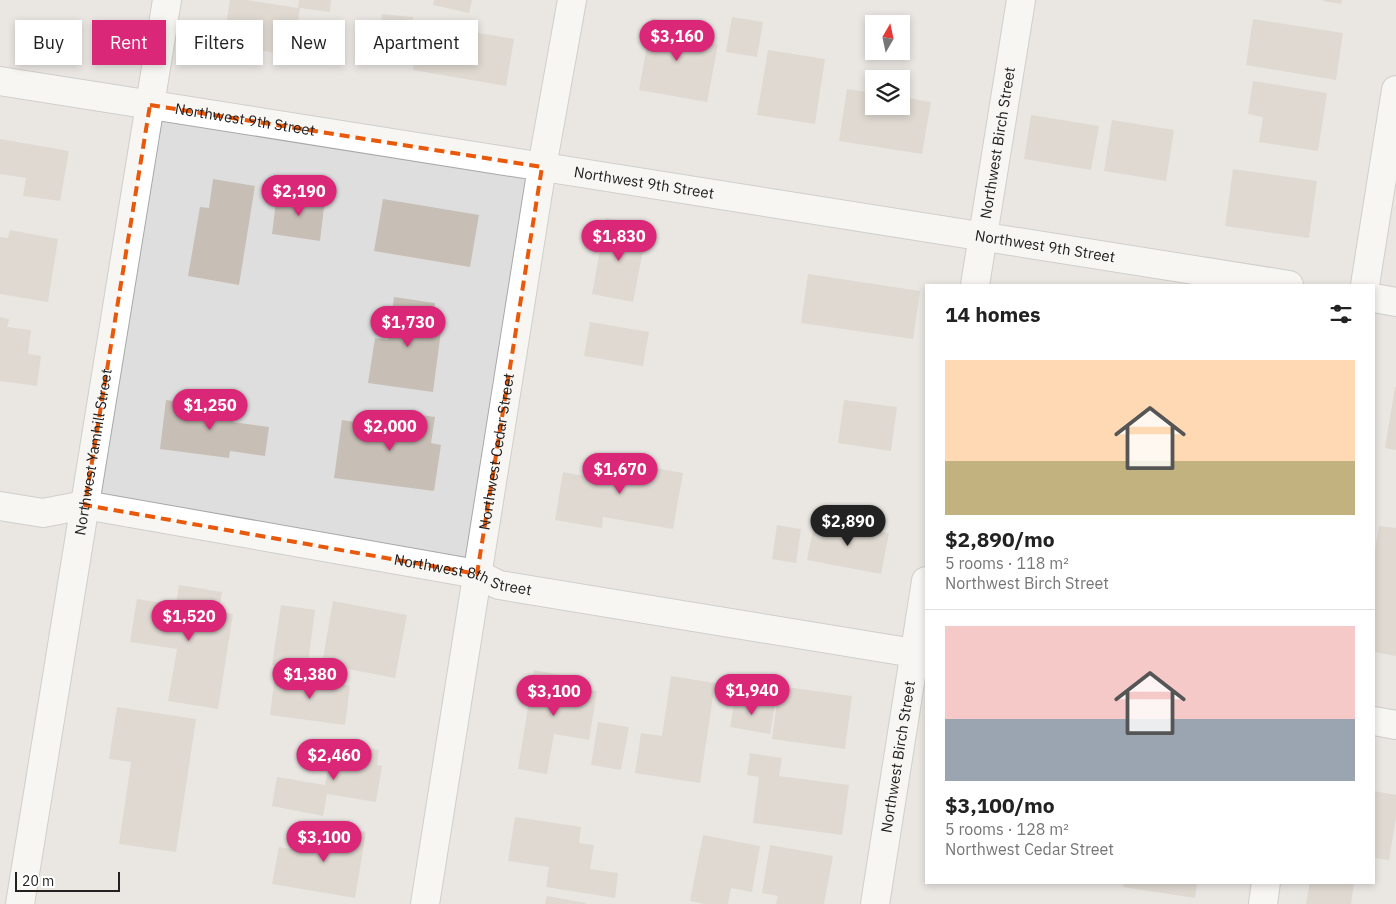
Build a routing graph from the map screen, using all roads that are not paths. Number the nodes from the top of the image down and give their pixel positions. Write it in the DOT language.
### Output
graph roads {
  1 [pos="167,0"];
  2 [pos="572,0"];
  3 [pos="1022,0"];
  4 [pos="0,81"];
  5 [pos="1396,90"];
  6 [pos="150,105"];
  7 [pos="542,167"];
  8 [pos="982,236"];
  9 [pos="975,284"];
  10 [pos="1283,284"];
  11 [pos="1365,284"];
  12 [pos="1375,298"];
  13 [pos="1396,302"];
  14 [pos="85,505"];
  15 [pos="0,506"];
  16 [pos="477,574"];
  17 [pos="925,593"];
  18 [pos="920,654"];
  19 [pos="1375,721"];
  20 [pos="1396,725"];
  21 [pos="1266,884"];
  22 [pos="20,904"];
  23 [pos="425,904"];
  24 [pos="875,904"];
  25 [pos="1262,904"];
  1 -- 6 [label="street, Northwest Yamhill Street"];
  2 -- 7 [label="street, Northwest Cedar Street"];
  3 -- 8 [label="street, Northwest Birch Street"];
  4 -- 6 [label="street, Northwest 9th Street"];
  5 -- 11 [label="street"];
  6 -- 7 [label="street, Northwest 9th Street"];
  6 -- 14 [label="street, Northwest Yamhill Street"];
  7 -- 8 [label="street, Northwest 9th Street"];
  7 -- 16 [label="street, Northwest Cedar Street"];
  8 -- 9 [label="street, Northwest Birch Street"];
  8 -- 10 [label="street, Northwest 9th Street"];
  12 -- 13 [label="street"];
  14 -- 15 [label="street, Northwest 8th Street"];
  14 -- 16 [label="street, Northwest 8th Street"];
  14 -- 22 [label="street, Northwest Yamhill Street"];
  16 -- 18 [label="street, Northwest 8th Street"];
  16 -- 23 [label="street, Northwest Cedar Street"];
  17 -- 18 [label="street, Northwest Birch Street"];
  18 -- 24 [label="street, Northwest Birch Street"];
  19 -- 20 [label="street"];
  21 -- 25 [label="street"];
}
